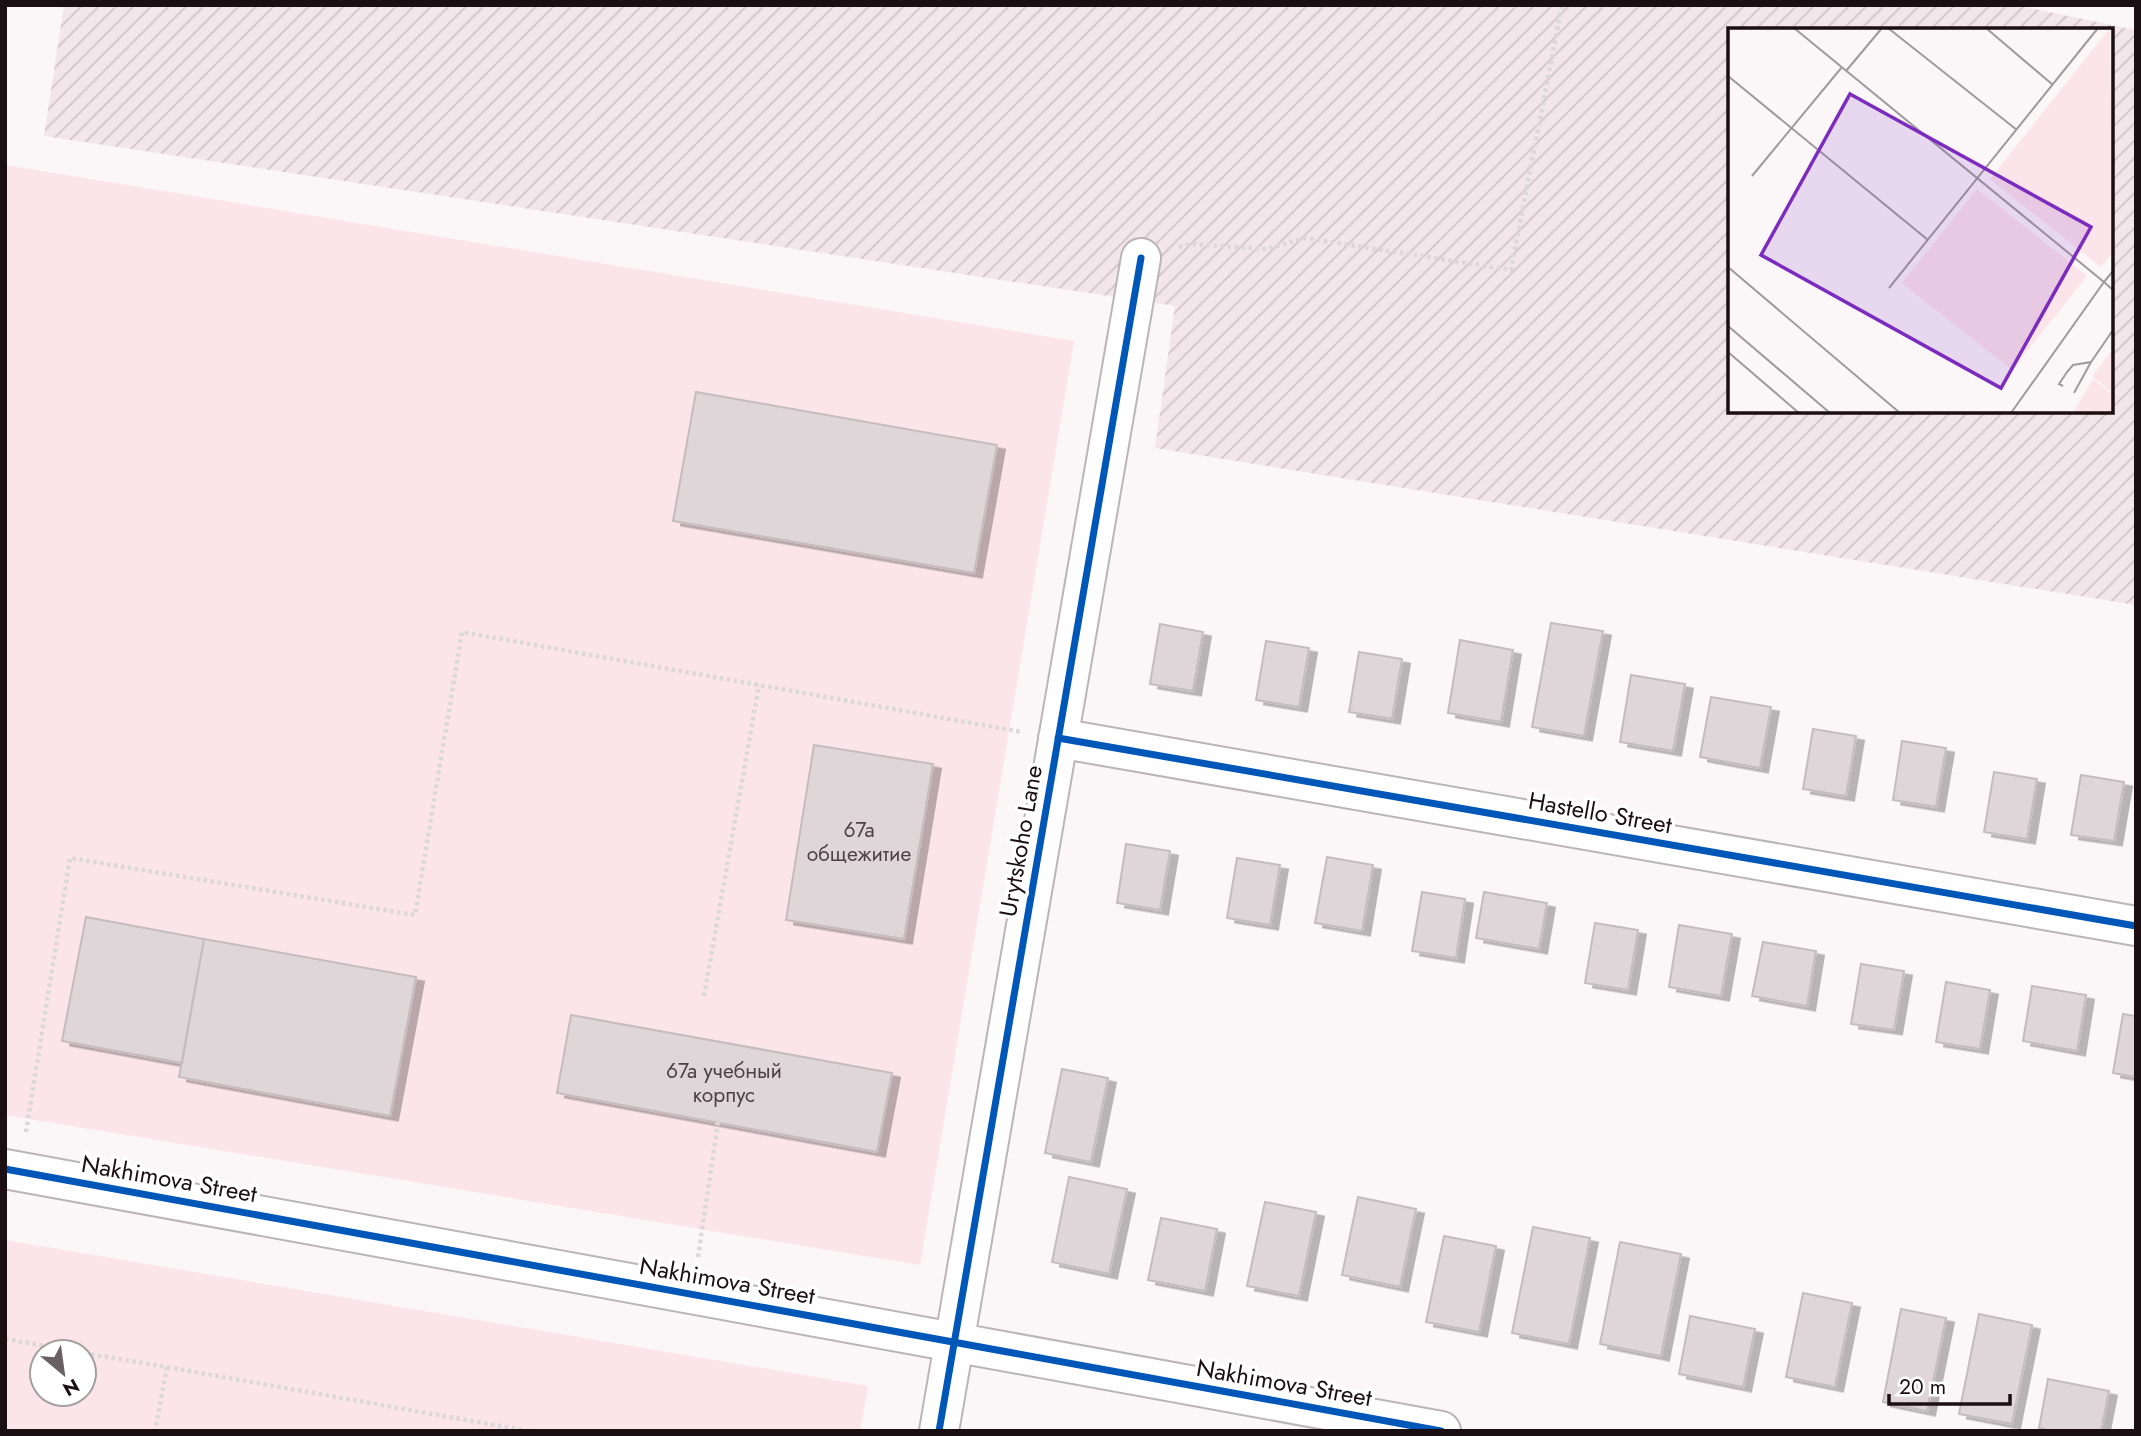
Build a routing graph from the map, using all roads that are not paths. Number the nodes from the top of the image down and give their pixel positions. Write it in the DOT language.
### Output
graph roads {
  1 [pos="1141,258"];
  2 [pos="1058,738"];
  3 [pos="2136,926"];
  4 [pos="12,1170"];
  5 [pos="954,1342"];
  6 [pos="939,1431"];
  7 [pos="1441,1431"];
  1 -- 2 [label="street, Urytskoho Lane"];
  2 -- 3 [label="street, Hastello Street"];
  2 -- 5 [label="street, Urytskoho Lane"];
  4 -- 5 [label="street, Nakhimova Street"];
  5 -- 6 [label="street, Urytskoho Lane"];
  5 -- 7 [label="street, Nakhimova Street"];
}
